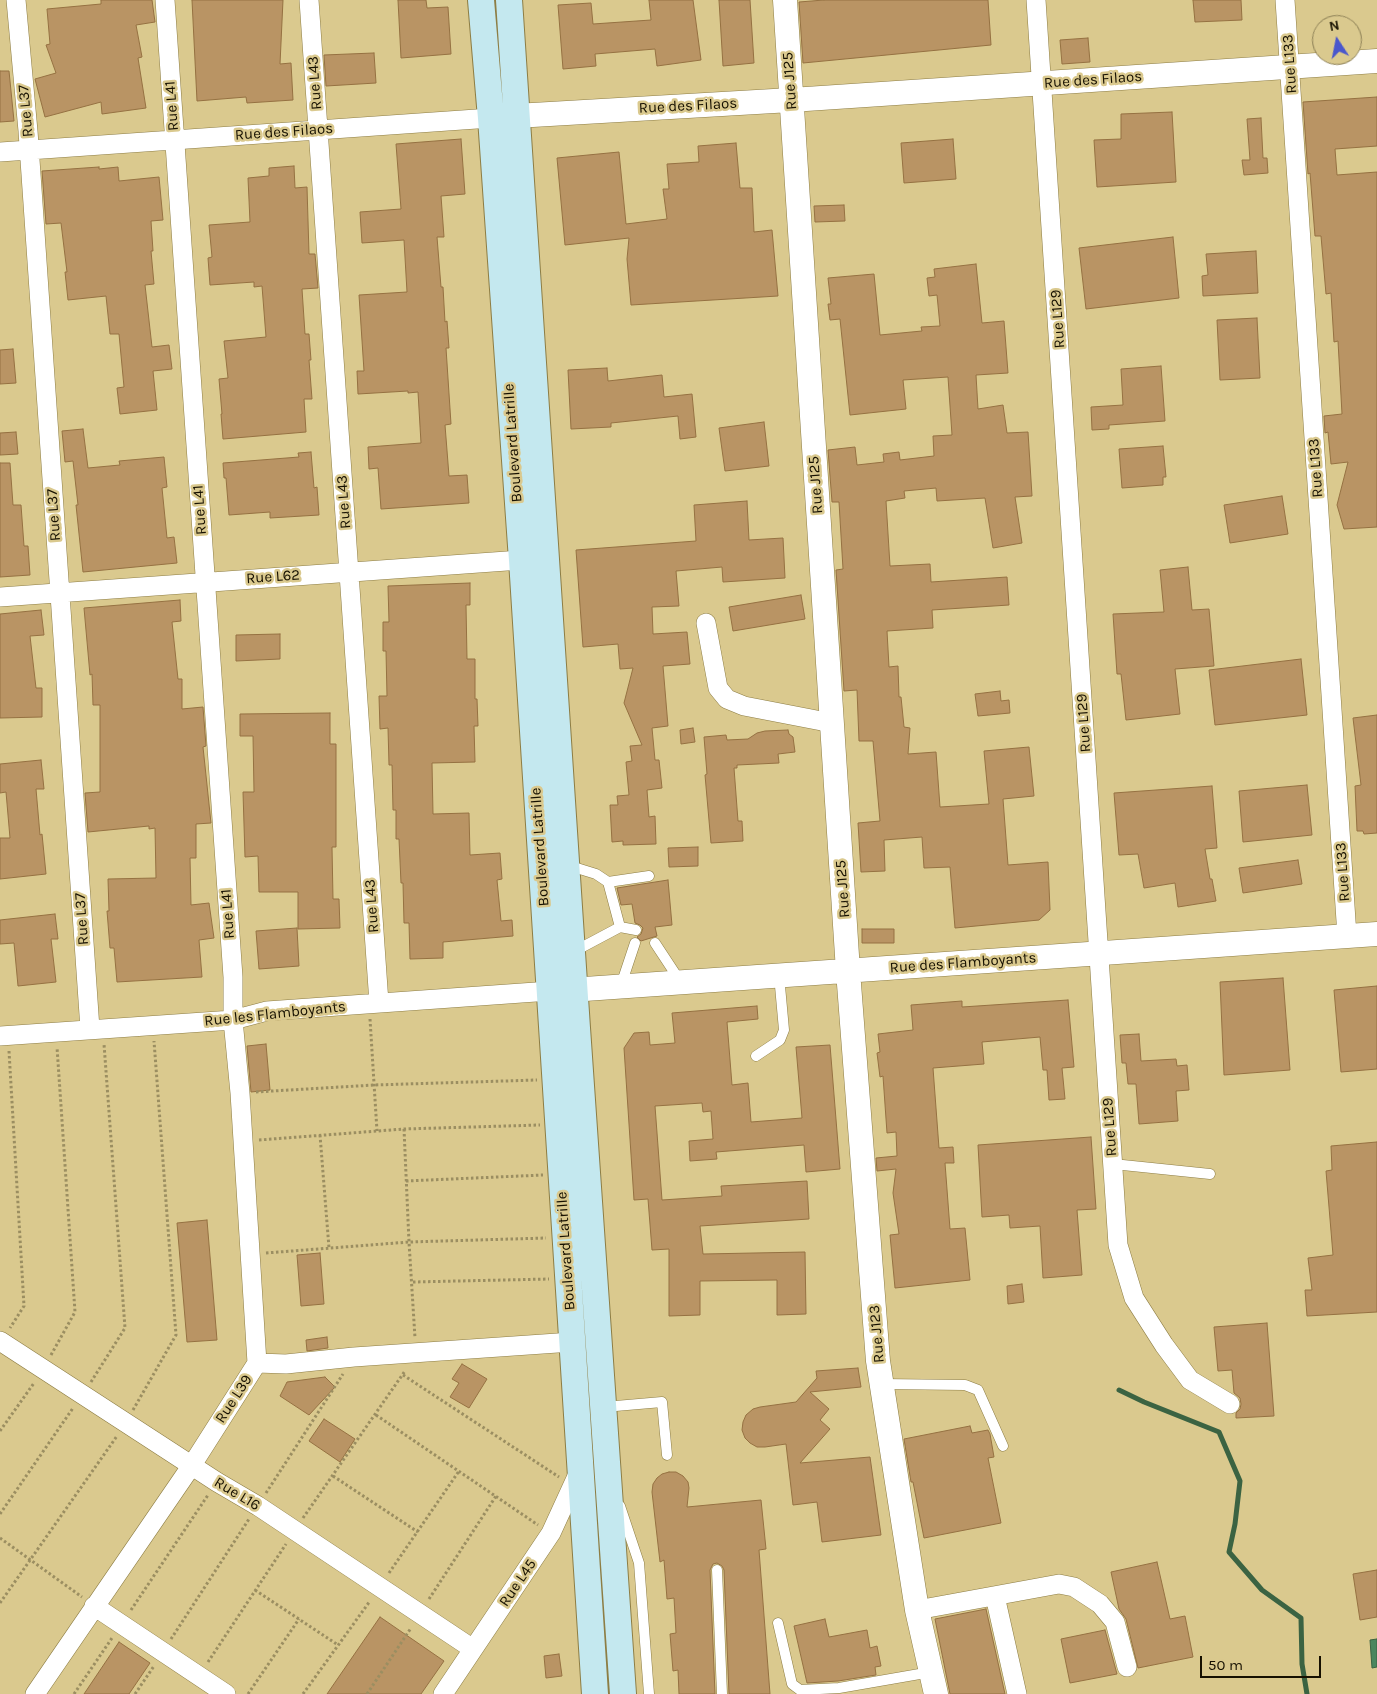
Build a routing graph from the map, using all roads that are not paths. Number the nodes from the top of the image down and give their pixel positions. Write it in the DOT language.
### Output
graph roads {
  1 [pos="16,0"];
  2 [pos="165,0"];
  3 [pos="309,0"];
  4 [pos="481,0"];
  5 [pos="509,0"];
  6 [pos="784,0"];
  7 [pos="1036,0"];
  8 [pos="1285,0"];
  9 [pos="1377,61"];
  10 [pos="1290,66"];
  11 [pos="1042,83"];
  12 [pos="791,100"];
  13 [pos="518,116"];
  14 [pos="491,118"];
  15 [pos="318,129"];
  16 [pos="174,140"];
  17 [pos="29,150"];
  18 [pos="0,152"];
  19 [pos="534,559"];
  20 [pos="349,572"];
  21 [pos="205,582"];
  22 [pos="60,593"];
  23 [pos="0,597"];
  24 [pos="706,622"];
  25 [pos="832,722"];
  26 [pos="566,864"];
  27 [pos="649,876"];
  28 [pos="608,882"];
  29 [pos="620,927"];
  30 [pos="636,930"];
  31 [pos="1377,934"];
  32 [pos="1347,936"];
  33 [pos="635,943"];
  34 [pos="655,943"];
  35 [pos="572,953"];
  36 [pos="1099,953"];
  37 [pos="848,971"];
  38 [pos="779,975"];
  39 [pos="680,982"];
  40 [pos="620,986"];
  41 [pos="562,990"];
  42 [pos="374,1004"];
  43 [pos="233,1020"];
  44 [pos="96,1029"];
  45 [pos="4,1035"];
  46 [pos="756,1056"];
  47 [pos="1113,1164"];
  48 [pos="1210,1174"];
  49 [pos="1,1342"];
  50 [pos="572,1342"];
  51 [pos="257,1364"];
  52 [pos="882,1384"];
  53 [pos="1230,1404"];
  54 [pos="603,1407"];
  55 [pos="1003,1446"];
  56 [pos="667,1455"];
  57 [pos="192,1465"];
  58 [pos="607,1468"];
  59 [pos="577,1476"];
  60 [pos="717,1570"];
  61 [pos="995,1596"];
  62 [pos="94,1606"];
  63 [pos="917,1610"];
  64 [pos="778,1623"];
  65 [pos="473,1650"];
  66 [pos="1127,1667"];
  67 [pos="933,1683"];
  68 [pos="35,1694"];
  69 [pos="226,1694"];
  70 [pos="443,1694"];
  71 [pos="595,1694"];
  72 [pos="623,1694"];
  73 [pos="649,1694"];
  74 [pos="722,1694"];
  75 [pos="1017,1694"];
  1 -- 17 [label="street, Rue L37"];
  2 -- 16 [label="street, Rue L41"];
  3 -- 15 [label="street, Rue L43"];
  4 -- 14 [label="main road, Boulevard Latrille"];
  5 -- 13 [label="main road, Boulevard Latrille"];
  6 -- 12 [label="street, Rue J125"];
  7 -- 11 [label="street, Rue L129"];
  8 -- 10 [label="street, Rue L133"];
  9 -- 10 [label="street, Rue des Filaos"];
  10 -- 11 [label="street, Rue des Filaos"];
  10 -- 32 [label="street, Rue L133"];
  11 -- 12 [label="street, Rue des Filaos"];
  11 -- 36 [label="street, Rue L129"];
  12 -- 13 [label="street, Rue des Filaos"];
  12 -- 25 [label="street, Rue J125"];
  13 -- 14 [label="street, Rue des Filaos"];
  13 -- 19 [label="main road, Boulevard Latrille"];
  14 -- 15 [label="street, Rue des Filaos"];
  14 -- 19 [label="main road, Boulevard Latrille"];
  15 -- 16 [label="street, Rue des Filaos"];
  15 -- 20 [label="street, Rue L43"];
  16 -- 17 [label="street, Rue des Filaos"];
  16 -- 21 [label="street, Rue L41"];
  17 -- 18 [label="street, Rue des Filaos"];
  17 -- 22 [label="street, Rue L37"];
  19 -- 20 [label="street, Rue L62"];
  19 -- 26 [label="main road, Boulevard Latrille"];
  19 -- 41 [label="main road, Boulevard Latrille"];
  20 -- 21 [label="street, Rue L62"];
  20 -- 42 [label="street, Rue L43"];
  21 -- 22 [label="street, Rue L62"];
  21 -- 43 [label="street, Rue L41"];
  22 -- 23 [label="street, Rue L62"];
  22 -- 44 [label="street, Rue L37"];
  24 -- 25 [label="street"];
  25 -- 37 [label="street, Rue J125"];
  26 -- 28 [label="lane"];
  26 -- 35 [label="main road, Boulevard Latrille"];
  27 -- 28 [label="lane"];
  28 -- 29 [label="lane"];
  29 -- 30 [label="lane"];
  29 -- 35 [label="lane"];
  31 -- 32 [label="street, Rue des Flamboyants"];
  32 -- 36 [label="street, Rue des Flamboyants"];
  33 -- 40 [label="lane"];
  34 -- 39 [label="lane"];
  35 -- 41 [label="main road, Boulevard Latrille"];
  36 -- 37 [label="street, Rue des Flamboyants"];
  36 -- 47 [label="street, Rue L129"];
  37 -- 38 [label="street, Rue des Flamboyants"];
  37 -- 52 [label="street, Rue J123"];
  38 -- 39 [label="street, Rue des Flamboyants"];
  38 -- 46 [label="lane"];
  39 -- 40 [label="street, Rue des Flamboyants"];
  40 -- 41 [label="street, Rue des Flamboyants"];
  41 -- 42 [label="street, Rue les Flamboyants"];
  41 -- 50 [label="main road, Boulevard Latrille"];
  41 -- 54 [label="main road, Boulevard Latrille"];
  42 -- 43 [label="street, Rue les Flamboyants"];
  43 -- 44 [label="street, Rue les Flamboyants"];
  43 -- 51 [label="street, Rue L39"];
  44 -- 45 [label="street, Rue les Flamboyants"];
  47 -- 48 [label="lane"];
  47 -- 53 [label="street, Rue L129"];
  49 -- 57 [label="street, Rue L16"];
  50 -- 51 [label="street"];
  50 -- 59 [label="main road, Boulevard Latrille"];
  51 -- 57 [label="street, Rue L39"];
  52 -- 55 [label="lane"];
  52 -- 63 [label="street, Rue J123"];
  54 -- 56 [label="lane"];
  54 -- 58 [label="main road, Boulevard Latrille"];
  57 -- 62 [label="street, Rue L39"];
  57 -- 65 [label="street, Rue L16"];
  58 -- 72 [label="main road, Boulevard Latrille"];
  58 -- 73 [label="lane"];
  59 -- 65 [label="street, Rue L45"];
  59 -- 71 [label="main road, Boulevard Latrille"];
  60 -- 74 [label="lane"];
  61 -- 63 [label="street"];
  61 -- 66 [label="street"];
  61 -- 75 [label="street"];
  62 -- 68 [label="street, Rue L39"];
  62 -- 69 [label="street"];
  63 -- 67 [label="street, Rue J123"];
  64 -- 67 [label="lane"];
  65 -- 70 [label="street, Rue L45"];
}
